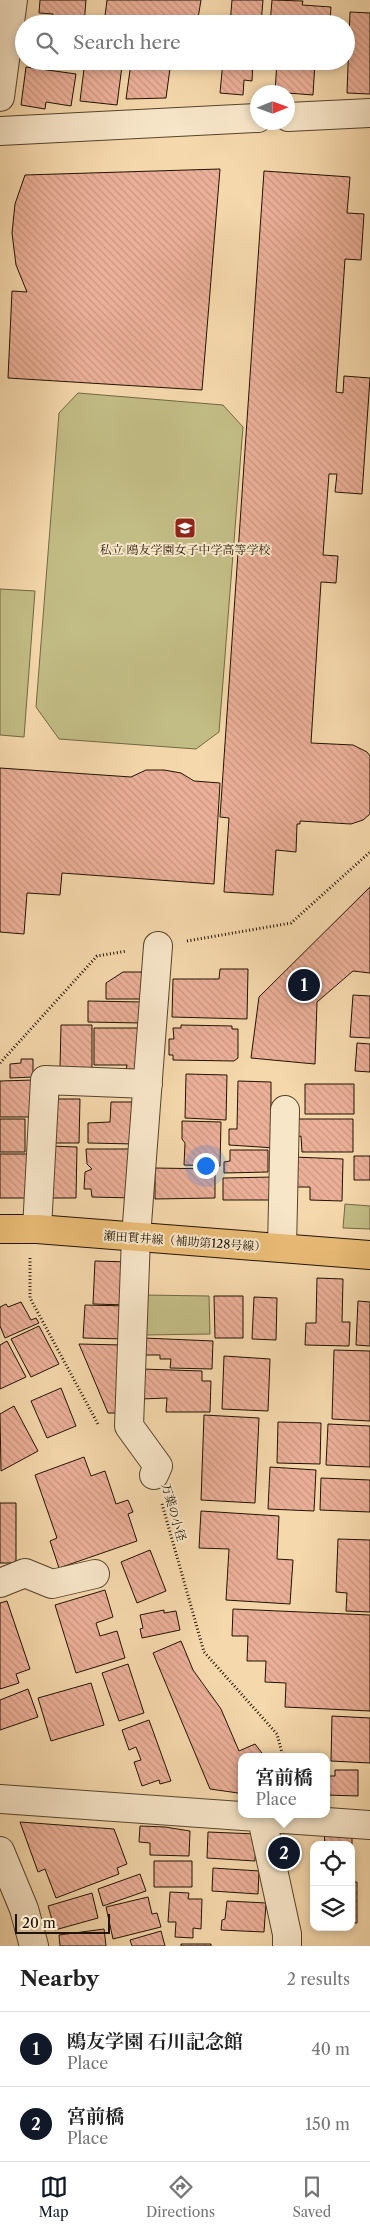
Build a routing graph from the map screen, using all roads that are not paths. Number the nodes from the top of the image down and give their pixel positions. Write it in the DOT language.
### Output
graph roads {
  1 [pos="8,4"];
  2 [pos="0,97"];
  3 [pos="370,113"];
  4 [pos="295,116"];
  5 [pos="250,118"];
  6 [pos="0,131"];
  7 [pos="158,946"];
  8 [pos="148,1084"];
  9 [pos="285,1110"];
  10 [pos="0,1228"];
  11 [pos="136,1237"];
  12 [pos="34,1240"];
  13 [pos="282,1248"];
  14 [pos="370,1254"];
  15 [pos="154,1476"];
  16 [pos="95,1574"];
  17 [pos="0,1582"];
  18 [pos="0,1799"];
  19 [pos="238,1817"];
  20 [pos="249,1818"];
  21 [pos="262,1819"];
  22 [pos="370,1825"];
  23 [pos="0,1851"];
  24 [pos="34,1946"];
  25 [pos="287,1946"];
  1 -- 2 [label="street"];
  3 -- 4 [label="street"];
  5 -- 6 [label="street"];
  7 -- 8 [label="street"];
  8 -- 11 [label="street"];
  8 -- 12 [label="street"];
  9 -- 13 [label="street"];
  10 -- 12 [label="main road, 瀬田貫井線（補助第128号線）"];
  11 -- 12 [label="main road, 瀬田貫井線（補助第128号線）"];
  11 -- 13 [label="main road, 瀬田貫井線（補助第128号線）"];
  11 -- 15 [label="street"];
  13 -- 14 [label="main road, 瀬田貫井線（補助第128号線）"];
  16 -- 17 [label="street"];
  18 -- 19 [label="street"];
  20 -- 21 [label="street"];
  21 -- 22 [label="street"];
  21 -- 25 [label="street"];
  23 -- 24 [label="street"];
}
